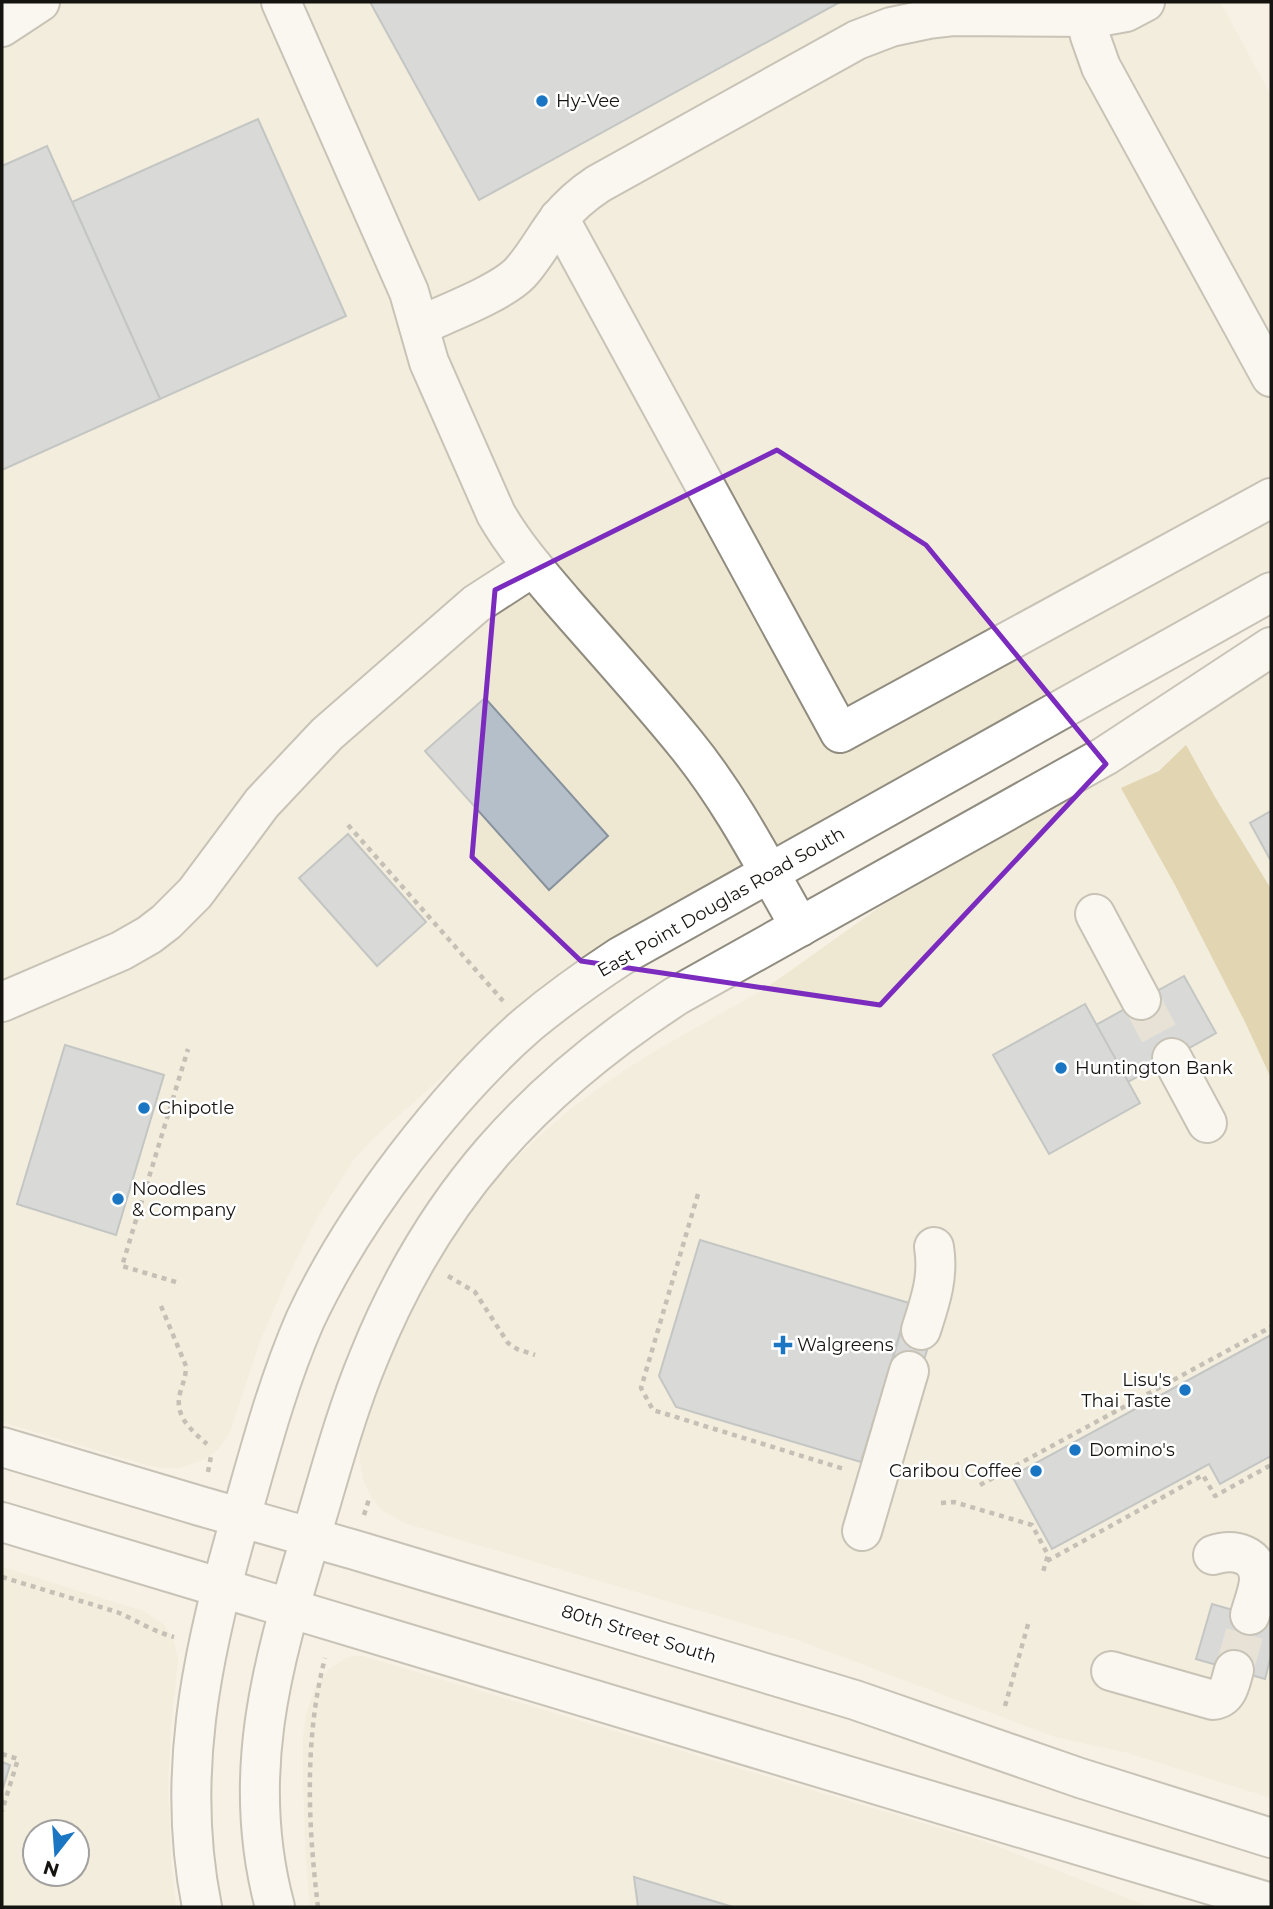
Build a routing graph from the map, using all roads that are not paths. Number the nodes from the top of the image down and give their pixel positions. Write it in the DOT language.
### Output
graph roads {
  1 [pos="40,2"];
  2 [pos="281,2"];
  3 [pos="1145,2"];
  4 [pos="1084,9"];
  5 [pos="2,27"];
  6 [pos="559,218"];
  7 [pos="419,326"];
  8 [pos="1271,377"];
  9 [pos="1271,498"];
  10 [pos="533,567"];
  11 [pos="1271,592"];
  12 [pos="1271,647"];
  13 [pos="769,874"];
  14 [pos="1095,914"];
  15 [pos="800,927"];
  16 [pos="1141,1000"];
  17 [pos="2,1002"];
  18 [pos="1172,1058"];
  19 [pos="1207,1123"];
  20 [pos="934,1247"];
  21 [pos="921,1330"];
  22 [pos="909,1371"];
  23 [pos="2,1447"];
  24 [pos="241,1518"];
  25 [pos="2,1522"];
  26 [pos="862,1531"];
  27 [pos="311,1538"];
  28 [pos="1213,1555"];
  29 [pos="221,1588"];
  30 [pos="289,1608"];
  31 [pos="1250,1615"];
  32 [pos="1234,1670"];
  33 [pos="1111,1671"];
  34 [pos="1271,1838"];
  35 [pos="1271,1903"];
  36 [pos="202,1907"];
  37 [pos="275,1907"];
  1 -- 5 [label="street"];
  2 -- 7 [label="street"];
  3 -- 4 [label="street"];
  4 -- 6 [label="street"];
  4 -- 8 [label="street"];
  6 -- 7 [label="street"];
  6 -- 9 [label="street"];
  7 -- 10 [label="street"];
  10 -- 13 [label="street"];
  10 -- 17 [label="street"];
  11 -- 13 [label="street, East Point Douglas Road South"];
  12 -- 15 [label="street"];
  13 -- 15 [label="street"];
  13 -- 24 [label="street, East Point Douglas Road South"];
  14 -- 16 [label="street"];
  15 -- 27 [label="street"];
  18 -- 19 [label="street"];
  20 -- 21 [label="street"];
  22 -- 26 [label="street"];
  23 -- 24 [label="street, 80th Street South"];
  24 -- 27 [label="street, 80th Street South"];
  24 -- 29 [label="street, East Point Douglas Road South"];
  25 -- 29 [label="street"];
  27 -- 30 [label="street"];
  27 -- 34 [label="street, 80th Street South"];
  28 -- 31 [label="street"];
  29 -- 30 [label="street"];
  29 -- 36 [label="street, East Point Douglas Road South"];
  30 -- 35 [label="street"];
  30 -- 37 [label="street"];
  32 -- 33 [label="street"];
}
